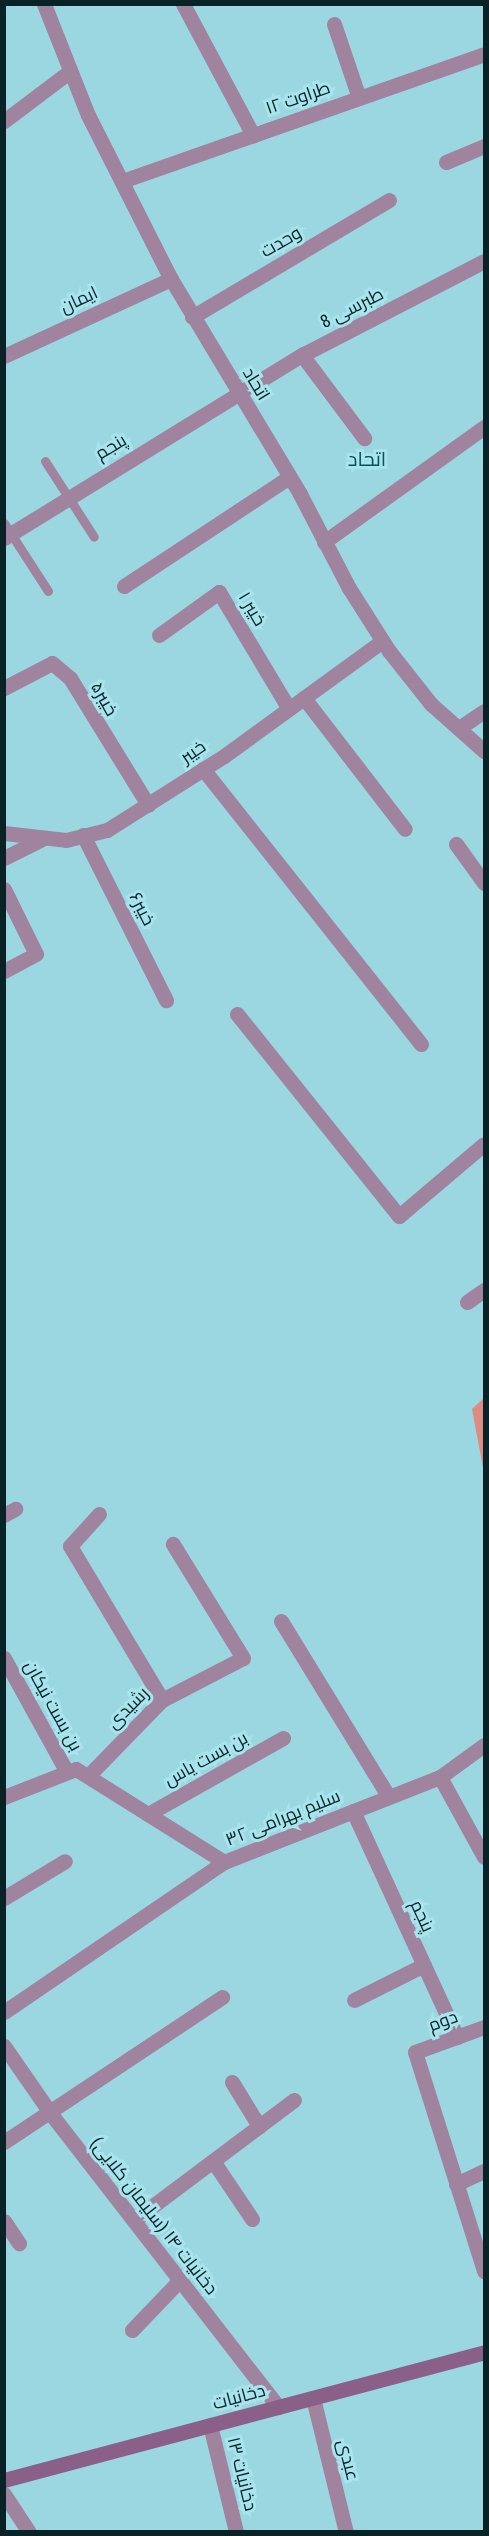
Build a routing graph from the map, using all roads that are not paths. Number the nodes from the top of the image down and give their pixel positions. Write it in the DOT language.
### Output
graph roads {
  1 [pos="44,4"];
  2 [pos="183,4"];
  3 [pos="334,24"];
  4 [pos="484,54"];
  5 [pos="70,71"];
  6 [pos="359,98"];
  7 [pos="4,121"];
  8 [pos="253,135"];
  9 [pos="484,146"];
  10 [pos="446,162"];
  11 [pos="125,180"];
  12 [pos="389,200"];
  13 [pos="484,261"];
  14 [pos="171,279"];
  15 [pos="192,316"];
  16 [pos="302,355"];
  17 [pos="4,357"];
  18 [pos="239,393"];
  19 [pos="484,427"];
  20 [pos="364,438"];
  21 [pos="45,461"];
  22 [pos="290,477"];
  23 [pos="67,496"];
  24 [pos="6,532"];
  25 [pos="94,537"];
  26 [pos="324,543"];
  27 [pos="124,586"];
  28 [pos="48,591"];
  29 [pos="159,635"];
  30 [pos="382,641"];
  31 [pos="4,688"];
  32 [pos="304,698"];
  33 [pos="289,709"];
  34 [pos="484,711"];
  35 [pos="459,728"];
  36 [pos="484,751"];
  37 [pos="203,769"];
  38 [pos="148,805"];
  39 [pos="405,829"];
  40 [pos="4,833"];
  41 [pos="83,835"];
  42 [pos="42,839"];
  43 [pos="456,844"];
  44 [pos="4,858"];
  45 [pos="484,883"];
  46 [pos="4,889"];
  47 [pos="4,971"];
  48 [pos="166,1000"];
  49 [pos="237,1014"];
  50 [pos="421,1044"];
  51 [pos="484,1144"];
  52 [pos="484,1290"];
  53 [pos="467,1302"];
  54 [pos="99,1514"];
  55 [pos="173,1544"];
  56 [pos="281,1621"];
  57 [pos="4,1658"];
  58 [pos="162,1700"];
  59 [pos="283,1738"];
  60 [pos="484,1745"];
  61 [pos="68,1772"];
  62 [pos="88,1776"];
  63 [pos="440,1777"];
  64 [pos="4,1797"];
  65 [pos="389,1797"];
  66 [pos="353,1811"];
  67 [pos="148,1814"];
  68 [pos="484,1857"];
  69 [pos="65,1861"];
  70 [pos="224,1862"];
  71 [pos="4,1898"];
  72 [pos="424,1965"];
  73 [pos="222,1997"];
  74 [pos="354,2000"];
  75 [pos="4,2012"];
  76 [pos="484,2026"];
  77 [pos="457,2037"];
  78 [pos="4,2046"];
  79 [pos="232,2082"];
  80 [pos="294,2100"];
  81 [pos="51,2114"];
  82 [pos="259,2126"];
  83 [pos="4,2142"];
  84 [pos="213,2161"];
  85 [pos="484,2171"];
  86 [pos="456,2184"];
  87 [pos="252,2219"];
  88 [pos="134,2220"];
  89 [pos="4,2221"];
  90 [pos="19,2243"];
  91 [pos="484,2271"];
  92 [pos="179,2281"];
  93 [pos="132,2330"];
  94 [pos="484,2352"];
  95 [pos="313,2398"];
  96 [pos="278,2407"];
  97 [pos="210,2425"];
  98 [pos="4,2480"];
  99 [pos="4,2494"];
  100 [pos="29,2532"];
  101 [pos="236,2532"];
  102 [pos="346,2532"];
  1 -- 5 [label="street, اتحاد"];
  2 -- 8 [label="street"];
  3 -- 6 [label="street"];
  4 -- 6 [label="street, طراوت ۱۲"];
  5 -- 7 [label="street"];
  5 -- 11 [label="street, اتحاد"];
  6 -- 8 [label="street, طراوت ۱۲"];
  8 -- 11 [label="street, طراوت ۱۲"];
  9 -- 10 [label="street"];
  11 -- 14 [label="street, اتحاد"];
  12 -- 15 [label="street, وحدت"];
  13 -- 16 [label="street, طبرسی 8"];
  14 -- 15 [label="street, اتحاد"];
  14 -- 17 [label="street, ایمان"];
  15 -- 18 [label="street, اتحاد"];
  16 -- 18 [label="street, طبرسی 8"];
  16 -- 20 [label="street"];
  18 -- 22 [label="street, اتحاد"];
  18 -- 23 [label="street, پنجم"];
  19 -- 26 [label="street"];
  21 -- 23 [label="lane"];
  22 -- 26 [label="street, اتحاد"];
  22 -- 27 [label="street"];
  23 -- 24 [label="street, پنجم"];
  23 -- 25 [label="lane"];
  24 -- 28 [label="lane"];
  26 -- 30 [label="street, اتحاد"];
  29 -- 33 [label="street, خیبر ۱"];
  30 -- 32 [label="street, خیبر"];
  30 -- 35 [label="street, اتحاد"];
  31 -- 38 [label="street, خیبر۵"];
  32 -- 33 [label="street, خیبر"];
  32 -- 39 [label="street"];
  33 -- 37 [label="street, خیبر"];
  34 -- 35 [label="street"];
  35 -- 36 [label="street, اتحاد"];
  37 -- 38 [label="street, خیبر"];
  37 -- 50 [label="street"];
  38 -- 41 [label="street, خیبر"];
  40 -- 42 [label="street, خیبر"];
  41 -- 42 [label="street, خیبر"];
  41 -- 48 [label="street, خیبر۶"];
  42 -- 44 [label="street"];
  43 -- 45 [label="street"];
  46 -- 47 [label="street"];
  49 -- 51 [label="street"];
  52 -- 53 [label="street"];
  54 -- 58 [label="street"];
  55 -- 58 [label="street, رشیدی"];
  56 -- 65 [label="street"];
  57 -- 61 [label="street, بن بست نیکان"];
  58 -- 62 [label="street, رشیدی"];
  59 -- 67 [label="street, بن بست یاس"];
  60 -- 63 [label="street, سلیم بهرامی ۳۲"];
  61 -- 62 [label="street, سلیم بهرامی ۳۲"];
  61 -- 64 [label="street"];
  62 -- 67 [label="street, سلیم بهرامی ۳۲"];
  63 -- 65 [label="street, سلیم بهرامی ۳۲"];
  63 -- 68 [label="street"];
  65 -- 66 [label="street, سلیم بهرامی ۳۲"];
  66 -- 70 [label="street, سلیم بهرامی ۳۲"];
  66 -- 72 [label="street, پنجم"];
  67 -- 70 [label="street, سلیم بهرامی ۳۲"];
  69 -- 71 [label="street"];
  70 -- 75 [label="street"];
  72 -- 74 [label="street"];
  72 -- 77 [label="street, پنجم"];
  73 -- 81 [label="street"];
  76 -- 77 [label="street, دوم"];
  77 -- 86 [label="street, دوم"];
  78 -- 81 [label="street, دخانیات ۱۴ (سلیمان کلایی)"];
  79 -- 82 [label="street"];
  80 -- 82 [label="street"];
  81 -- 83 [label="street"];
  81 -- 88 [label="street, دخانیات ۱۴ (سلیمان کلایی)"];
  82 -- 84 [label="street"];
  84 -- 87 [label="street"];
  84 -- 88 [label="street"];
  85 -- 86 [label="street"];
  86 -- 91 [label="street"];
  88 -- 92 [label="street, دخانیات ۱۴ (سلیمان کلایی)"];
  89 -- 90 [label="street"];
  92 -- 93 [label="street"];
  92 -- 96 [label="street, دخانیات ۱۴ (سلیمان کلایی)"];
  94 -- 95 [label="main road, دخانیات"];
  95 -- 96 [label="main road, دخانیات"];
  95 -- 102 [label="street, عبدی"];
  96 -- 97 [label="main road, دخانیات"];
  97 -- 98 [label="main road, دخانیات"];
  97 -- 101 [label="street, دخانیات ۱۳"];
  99 -- 100 [label="street"];
}
